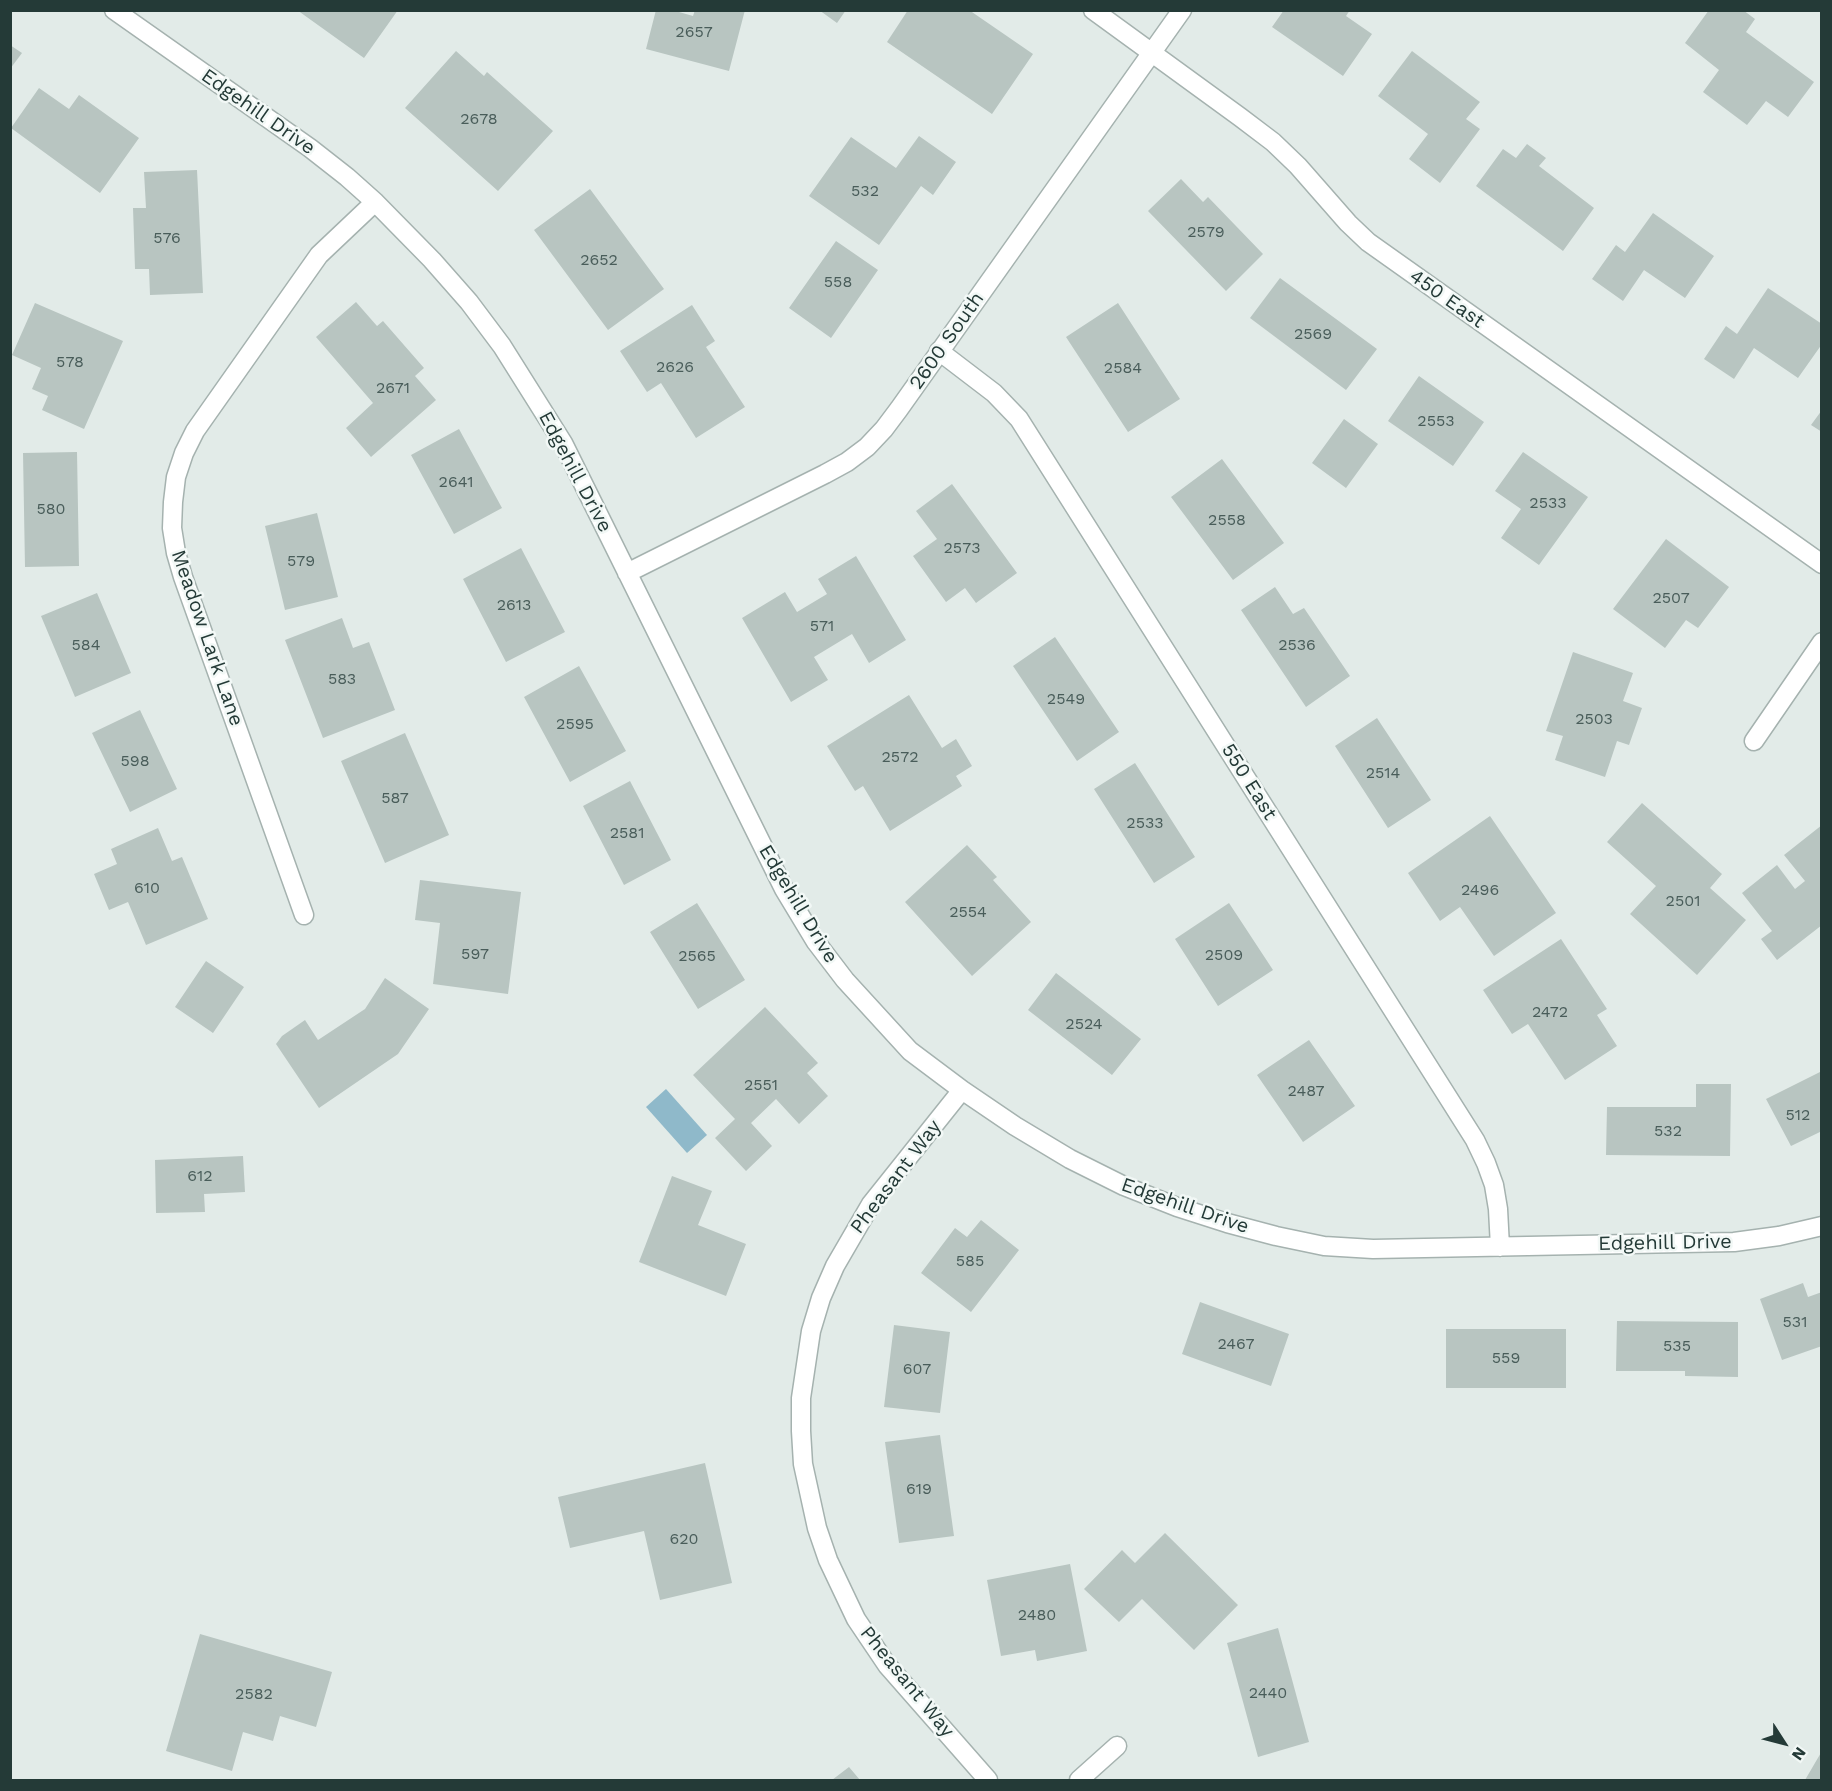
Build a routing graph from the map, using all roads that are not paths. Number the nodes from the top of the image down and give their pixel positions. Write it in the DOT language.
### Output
graph roads {
  1 [pos="114,10"];
  2 [pos="1093,10"];
  3 [pos="1182,10"];
  4 [pos="1152,52"];
  5 [pos="375,202"];
  6 [pos="939,351"];
  7 [pos="1821,564"];
  8 [pos="627,573"];
  9 [pos="1821,642"];
  10 [pos="1754,741"];
  11 [pos="304,915"];
  12 [pos="962,1090"];
  13 [pos="1821,1226"];
  14 [pos="1500,1247"];
  15 [pos="1117,1746"];
  16 [pos="988,1780"];
  17 [pos="1079,1780"];
  1 -- 5 [label="street, Edgehill Drive"];
  2 -- 4 [label="street, 450 East"];
  3 -- 4 [label="street, 2600 South"];
  4 -- 6 [label="street, 2600 South"];
  4 -- 7 [label="street, 450 East"];
  5 -- 8 [label="street, Edgehill Drive"];
  5 -- 11 [label="street, Meadow Lark Lane"];
  6 -- 8 [label="street, 2600 South"];
  6 -- 14 [label="street, 550 East"];
  8 -- 12 [label="street, Edgehill Drive"];
  9 -- 10 [label="street"];
  12 -- 14 [label="street, Edgehill Drive"];
  12 -- 16 [label="street, Pheasant Way"];
  13 -- 14 [label="street, Edgehill Drive"];
  15 -- 17 [label="street"];
}
